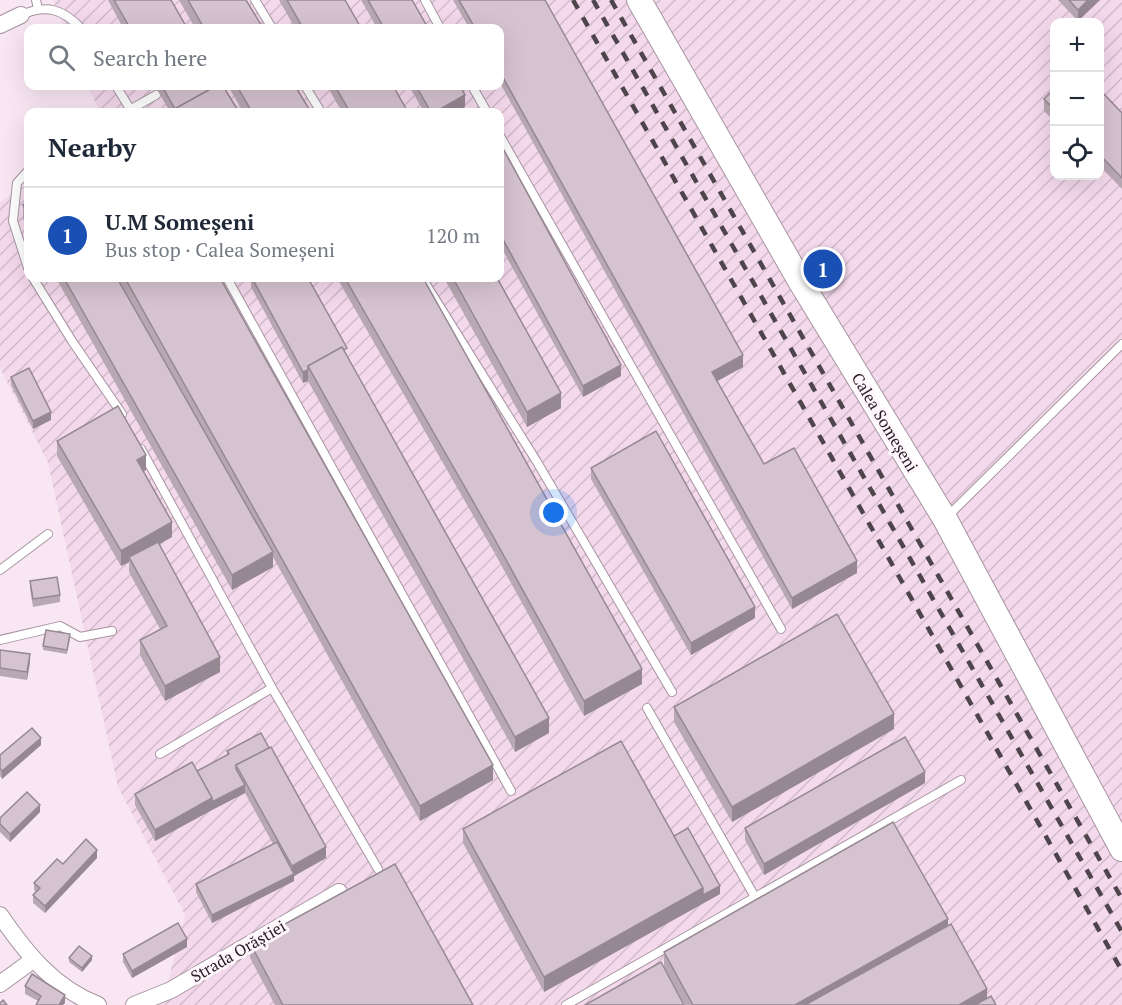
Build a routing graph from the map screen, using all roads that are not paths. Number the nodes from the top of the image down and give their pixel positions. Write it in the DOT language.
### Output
graph roads {
  1 [pos="255,0"];
  2 [pos="425,0"];
  3 [pos="639,0"];
  4 [pos="37,5"];
  5 [pos="21,15"];
  6 [pos="77,24"];
  7 [pos="270,24"];
  8 [pos="438,24"];
  9 [pos="0,26"];
  10 [pos="118,90"];
  11 [pos="307,90"];
  12 [pos="474,90"];
  13 [pos="156,95"];
  14 [pos="127,108"];
  15 [pos="135,108"];
  16 [pos="319,108"];
  17 [pos="484,108"];
  18 [pos="504,143"];
  19 [pos="24,175"];
  20 [pos="24,255"];
  21 [pos="35,282"];
  22 [pos="229,282"];
  23 [pos="424,282"];
  24 [pos="1122,344"];
  25 [pos="128,424"];
  26 [pos="139,444"];
  27 [pos="945,519"];
  28 [pos="48,534"];
  29 [pos="0,570"];
  30 [pos="781,629"];
  31 [pos="111,631"];
  32 [pos="0,640"];
  33 [pos="272,688"];
  34 [pos="672,692"];
  35 [pos="647,708"];
  36 [pos="160,754"];
  37 [pos="961,780"];
  38 [pos="511,791"];
  39 [pos="1122,849"];
  40 [pos="378,869"];
  41 [pos="339,892"];
  42 [pos="755,897"];
  43 [pos="0,915"];
  44 [pos="33,960"];
  45 [pos="0,984"];
  46 [pos="98,1005"];
  47 [pos="134,1005"];
  48 [pos="566,1005"];
  1 -- 7 [label="lane"];
  2 -- 8 [label="lane"];
  3 -- 27 [label="main road, Calea Someșeni"];
  4 -- 5 [label="lane"];
  4 -- 6 [label="lane"];
  5 -- 9 [label="street"];
  10 -- 14 [label="lane"];
  11 -- 16 [label="lane"];
  12 -- 17 [label="lane"];
  13 -- 15 [label="lane"];
  18 -- 30 [label="lane"];
  19 -- 20 [label="lane"];
  21 -- 25 [label="lane"];
  22 -- 38 [label="lane"];
  23 -- 34 [label="lane"];
  24 -- 27 [label="lane"];
  26 -- 33 [label="lane"];
  27 -- 39 [label="main road, Calea Someșeni"];
  28 -- 29 [label="lane"];
  31 -- 32 [label="lane"];
  33 -- 36 [label="lane"];
  33 -- 40 [label="lane"];
  35 -- 42 [label="lane"];
  37 -- 42 [label="lane"];
  41 -- 47 [label="street, Strada Orăștiei"];
  42 -- 48 [label="lane"];
  43 -- 44 [label="street"];
  44 -- 45 [label="street"];
  44 -- 46 [label="street"];
}
